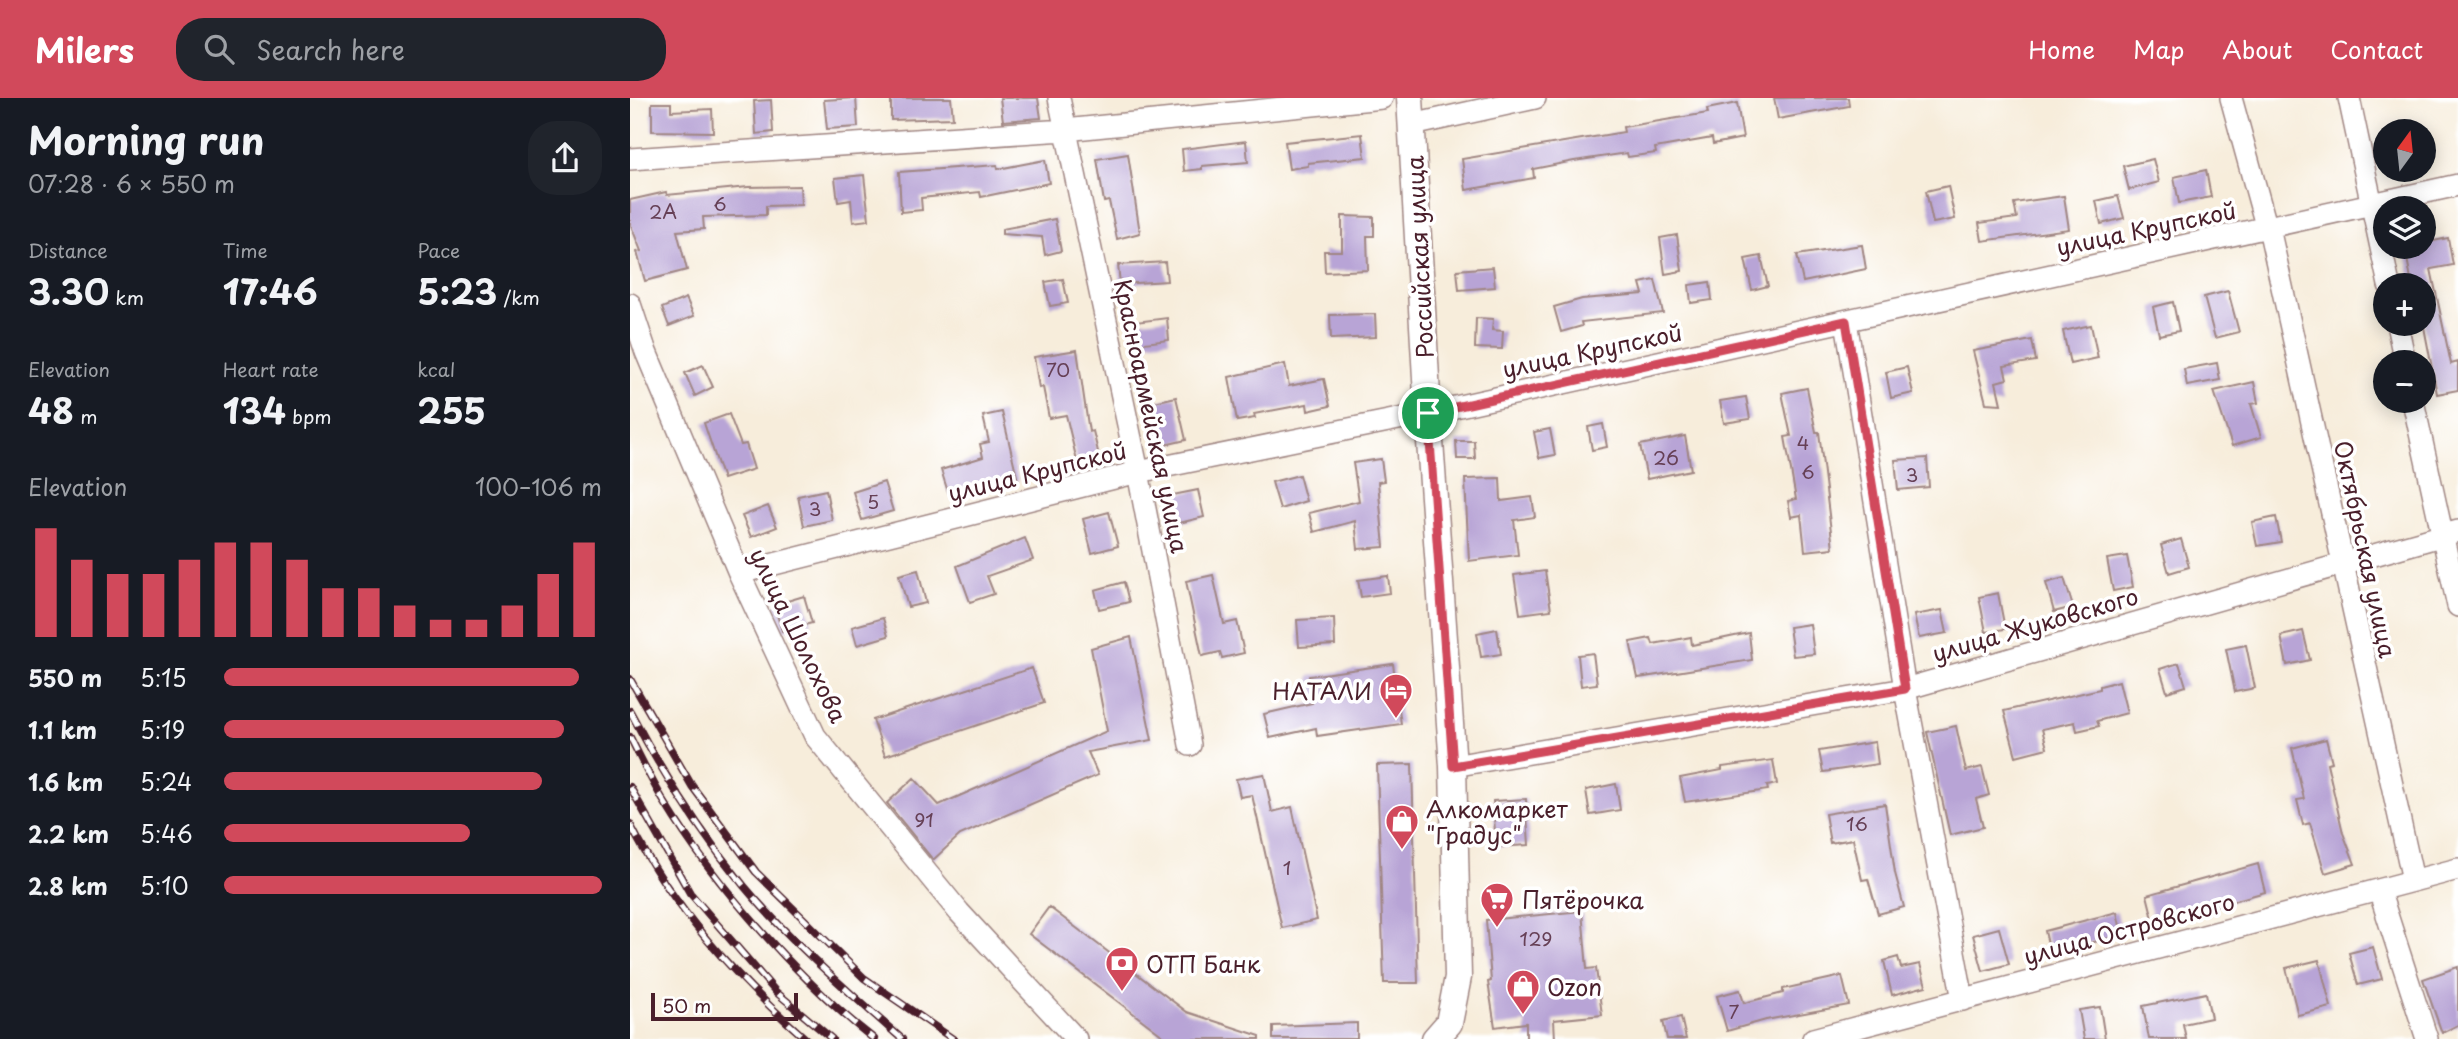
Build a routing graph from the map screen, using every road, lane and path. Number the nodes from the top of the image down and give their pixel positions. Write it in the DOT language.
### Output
graph roads {
  1 [pos="1059,98"];
  2 [pos="1382,98"];
  3 [pos="1410,98"];
  4 [pos="1535,98"];
  5 [pos="2231,98"];
  6 [pos="2349,98"];
  7 [pos="1412,125"];
  8 [pos="1065,130"];
  9 [pos="630,159"];
  10 [pos="2458,186"];
  11 [pos="2372,206"];
  12 [pos="2268,228"];
  13 [pos="2386,273"];
  14 [pos="630,304"];
  15 [pos="1846,321"];
  16 [pos="1428,413"];
  17 [pos="2416,413"];
  18 [pos="1138,472"];
  19 [pos="2450,533"];
  20 [pos="2342,564"];
  21 [pos="738,573"];
  22 [pos="2458,606"];
  23 [pos="1905,689"];
  24 [pos="1189,745"];
  25 [pos="1453,766"];
  26 [pos="2458,869"];
  27 [pos="2413,880"];
  28 [pos="2379,890"];
  29 [pos="1963,1000"];
  30 [pos="1076,1039"];
  31 [pos="1435,1039"];
  32 [pos="1813,1039"];
  33 [pos="2427,1039"];
  1 -- 8 [label="street, Красноармейская улица"];
  2 -- 8 [label="street"];
  3 -- 7 [label="main road, Российская улица"];
  4 -- 7 [label="street"];
  5 -- 12 [label="street, Октябрьская улица"];
  6 -- 11 [label="street"];
  7 -- 16 [label="main road, Российская улица"];
  8 -- 9 [label="street"];
  8 -- 18 [label="street, Красноармейская улица"];
  10 -- 11 [label="street, улица Крупской"];
  11 -- 12 [label="street, улица Крупской"];
  11 -- 13 [label="street"];
  12 -- 15 [label="street, улица Крупской"];
  12 -- 20 [label="street, Октябрьская улица"];
  14 -- 21 [label="street, улица Шолохова"];
  15 -- 16 [label="street, улица Крупской"];
  15 -- 23 [label="street"];
  16 -- 18 [label="street, улица Крупской"];
  16 -- 25 [label="main road, Российская улица"];
  17 -- 19 [label="street"];
  18 -- 21 [label="street, улица Крупской"];
  18 -- 24 [label="street, Красноармейская улица"];
  19 -- 20 [label="street, улица Жуковского"];
  19 -- 22 [label="street"];
  20 -- 23 [label="street, улица Жуковского"];
  20 -- 27 [label="street, Октябрьская улица"];
  21 -- 30 [label="street, улица Шолохова"];
  23 -- 25 [label="street, улица Жуковского"];
  23 -- 29 [label="street"];
  25 -- 31 [label="main road, Российская улица"];
  26 -- 27 [label="street, улица Островского"];
  27 -- 28 [label="street, улица Островского"];
  28 -- 29 [label="street, улица Островского"];
  28 -- 33 [label="street"];
  29 -- 32 [label="street, улица Островского"];
}
